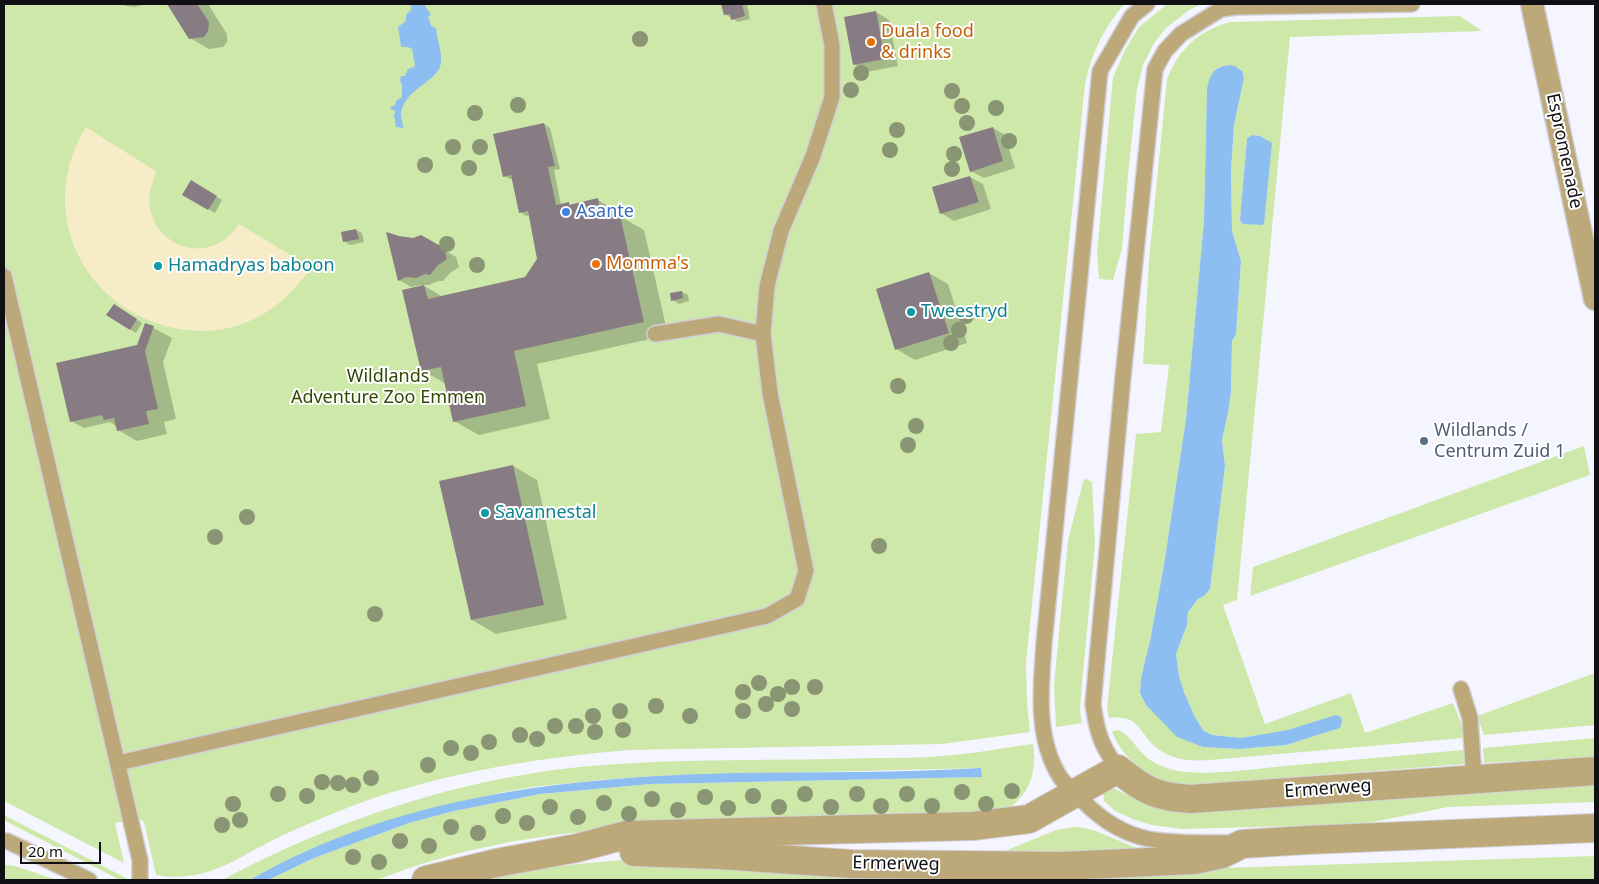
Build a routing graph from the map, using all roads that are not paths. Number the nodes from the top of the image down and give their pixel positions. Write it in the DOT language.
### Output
graph roads {
  1 [pos="824,4"];
  2 [pos="1146,4"];
  3 [pos="1412,4"];
  4 [pos="1532,4"];
  5 [pos="4,276"];
  6 [pos="1595,299"];
  7 [pos="655,334"];
  8 [pos="763,334"];
  9 [pos="1461,689"];
  10 [pos="118,764"];
  11 [pos="1118,769"];
  12 [pos="1595,770"];
  13 [pos="1474,778"];
  14 [pos="1076,794"];
  15 [pos="1595,828"];
  16 [pos="7,841"];
  17 [pos="1242,844"];
  18 [pos="577,848"];
  19 [pos="88,880"];
  20 [pos="140,880"];
  21 [pos="426,880"];
  1 -- 8 [label="lane"];
  2 -- 14 [label="lane"];
  3 -- 11 [label="lane"];
  4 -- 6 [label="street, Espromenade"];
  5 -- 10 [label="lane"];
  7 -- 8 [label="lane"];
  8 -- 10 [label="lane"];
  9 -- 13 [label="lane"];
  10 -- 20 [label="lane"];
  11 -- 13 [label="street, Ermerweg"];
  11 -- 14 [label="street, Ermerweg"];
  12 -- 13 [label="street, Ermerweg"];
  14 -- 17 [label="lane, Ermerweg"];
  14 -- 18 [label="street, Ermerweg"];
  15 -- 17 [label="street, Ermerweg"];
  16 -- 19 [label="lane"];
  17 -- 18 [label="street, Ermerweg"];
  18 -- 21 [label="street, Ermerweg"];
}
